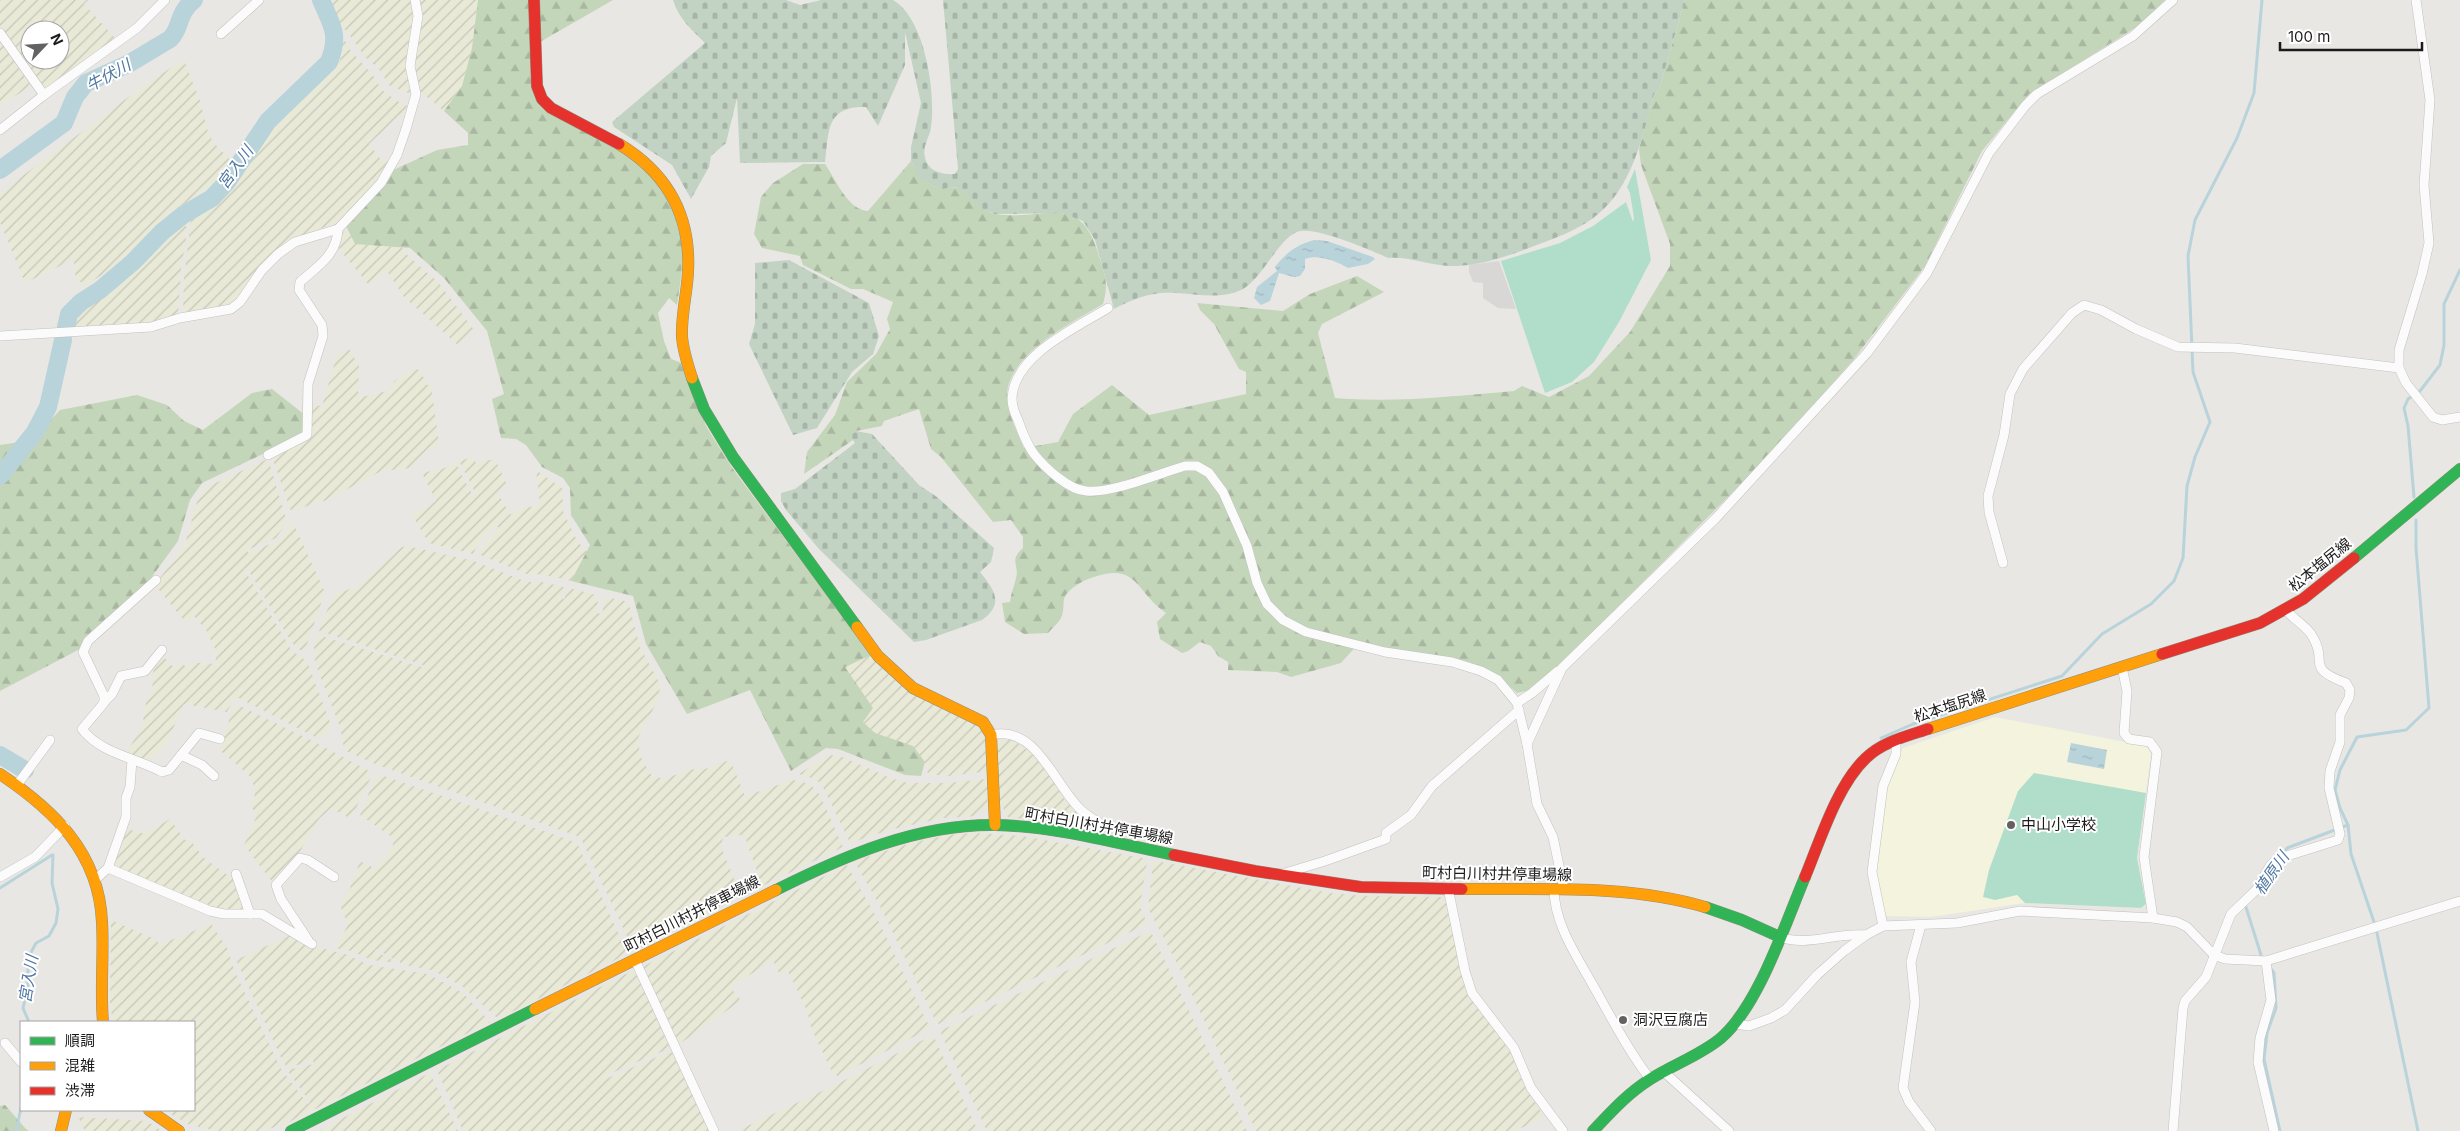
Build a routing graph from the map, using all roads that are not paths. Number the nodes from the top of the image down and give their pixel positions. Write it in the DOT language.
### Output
graph roads {
  1 [pos="165,0"];
  2 [pos="259,0"];
  3 [pos="415,0"];
  4 [pos="534,0"];
  5 [pos="2173,0"];
  6 [pos="2416,0"];
  7 [pos="0,33"];
  8 [pos="221,34"];
  9 [pos="44,95"];
  10 [pos="0,130"];
  11 [pos="338,229"];
  12 [pos="1108,308"];
  13 [pos="0,336"];
  14 [pos="2399,368"];
  15 [pos="2460,417"];
  16 [pos="268,455"];
  17 [pos="2460,469"];
  18 [pos="2003,563"];
  19 [pos="156,580"];
  20 [pos="2286,610"];
  21 [pos="162,650"];
  22 [pos="2122,667"];
  23 [pos="1562,668"];
  24 [pos="104,702"];
  25 [pos="1518,707"];
  26 [pos="991,735"];
  27 [pos="220,739"];
  28 [pos="50,740"];
  29 [pos="1896,740"];
  30 [pos="1527,744"];
  31 [pos="181,755"];
  32 [pos="132,760"];
  33 [pos="0,774"];
  34 [pos="214,776"];
  35 [pos="17,785"];
  36 [pos="995,825"];
  37 [pos="65,826"];
  38 [pos="1105,827"];
  39 [pos="108,868"];
  40 [pos="236,874"];
  41 [pos="1279,875"];
  42 [pos="334,877"];
  43 [pos="0,878"];
  44 [pos="96,879"];
  45 [pos="1448,888"];
  46 [pos="1559,889"];
  47 [pos="2460,901"];
  48 [pos="250,914"];
  49 [pos="2153,918"];
  50 [pos="1921,925"];
  51 [pos="1883,926"];
  52 [pos="1866,935"];
  53 [pos="1780,937"];
  54 [pos="2214,955"];
  55 [pos="634,960"];
  56 [pos="2266,961"];
  57 [pos="103,1021"];
  58 [pos="1735,1024"];
  59 [pos="5,1043"];
  60 [pos="20,1061"];
  61 [pos="1663,1071"];
  62 [pos="1650,1079"];
  63 [pos="66,1111"];
  64 [pos="150,1111"];
  65 [pos="60,1131"];
  66 [pos="179,1131"];
  67 [pos="291,1131"];
  68 [pos="714,1131"];
  69 [pos="1563,1131"];
  70 [pos="1593,1131"];
  71 [pos="1730,1131"];
  72 [pos="1931,1131"];
  73 [pos="2172,1131"];
  74 [pos="2274,1131"];
  1 -- 9 [label="street"];
  2 -- 8 [label="street"];
  3 -- 11 [label="street"];
  4 -- 26 [label="main road"];
  5 -- 23 [label="street"];
  6 -- 14 [label="street"];
  7 -- 9 [label="street"];
  9 -- 10 [label="street"];
  11 -- 13 [label="street"];
  11 -- 16 [label="street"];
  12 -- 25 [label="street"];
  14 -- 15 [label="street"];
  14 -- 18 [label="street"];
  17 -- 20 [label="main road, 松本塩尻線"];
  19 -- 24 [label="street"];
  20 -- 22 [label="main road, 松本塩尻線"];
  20 -- 54 [label="street"];
  21 -- 24 [label="street"];
  22 -- 29 [label="main road, 松本塩尻線"];
  22 -- 49 [label="street"];
  23 -- 25 [label="street"];
  23 -- 30 [label="street"];
  24 -- 32 [label="street"];
  25 -- 30 [label="street"];
  25 -- 41 [label="street"];
  26 -- 36 [label="main road"];
  26 -- 38 [label="street"];
  27 -- 31 [label="street"];
  28 -- 35 [label="street"];
  29 -- 51 [label="street"];
  29 -- 53 [label="main road, 松本塩尻線"];
  30 -- 46 [label="street"];
  31 -- 32 [label="street"];
  31 -- 34 [label="street"];
  32 -- 39 [label="street"];
  33 -- 35 [label="main road"];
  35 -- 37 [label="main road"];
  36 -- 41 [label="main road, 町村白川村井停車場線"];
  36 -- 55 [label="main road, 町村白川村井停車場線"];
  37 -- 43 [label="street"];
  37 -- 44 [label="main road"];
  39 -- 44 [label="street"];
  39 -- 48 [label="street"];
  40 -- 48 [label="street"];
  41 -- 45 [label="main road, 町村白川村井停車場線"];
  42 -- 48 [label="street"];
  44 -- 57 [label="main road"];
  45 -- 46 [label="main road, 町村白川村井停車場線"];
  45 -- 69 [label="street"];
  46 -- 53 [label="main road, 町村白川村井停車場線"];
  46 -- 62 [label="street"];
  47 -- 56 [label="street"];
  49 -- 50 [label="street"];
  49 -- 54 [label="street"];
  50 -- 51 [label="street"];
  50 -- 72 [label="street"];
  51 -- 52 [label="street"];
  52 -- 53 [label="street"];
  52 -- 58 [label="street"];
  53 -- 58 [label="main road, 松本塩尻線"];
  54 -- 56 [label="street"];
  54 -- 73 [label="street"];
  55 -- 67 [label="main road, 町村白川村井停車場線"];
  55 -- 68 [label="street"];
  56 -- 74 [label="street"];
  58 -- 61 [label="main road, 松本塩尻線"];
  59 -- 60 [label="street"];
  61 -- 62 [label="main road, 松本塩尻線"];
  61 -- 71 [label="street"];
  62 -- 70 [label="main road, 松本塩尻線"];
  63 -- 65 [label="main road"];
  64 -- 66 [label="main road"];
}
